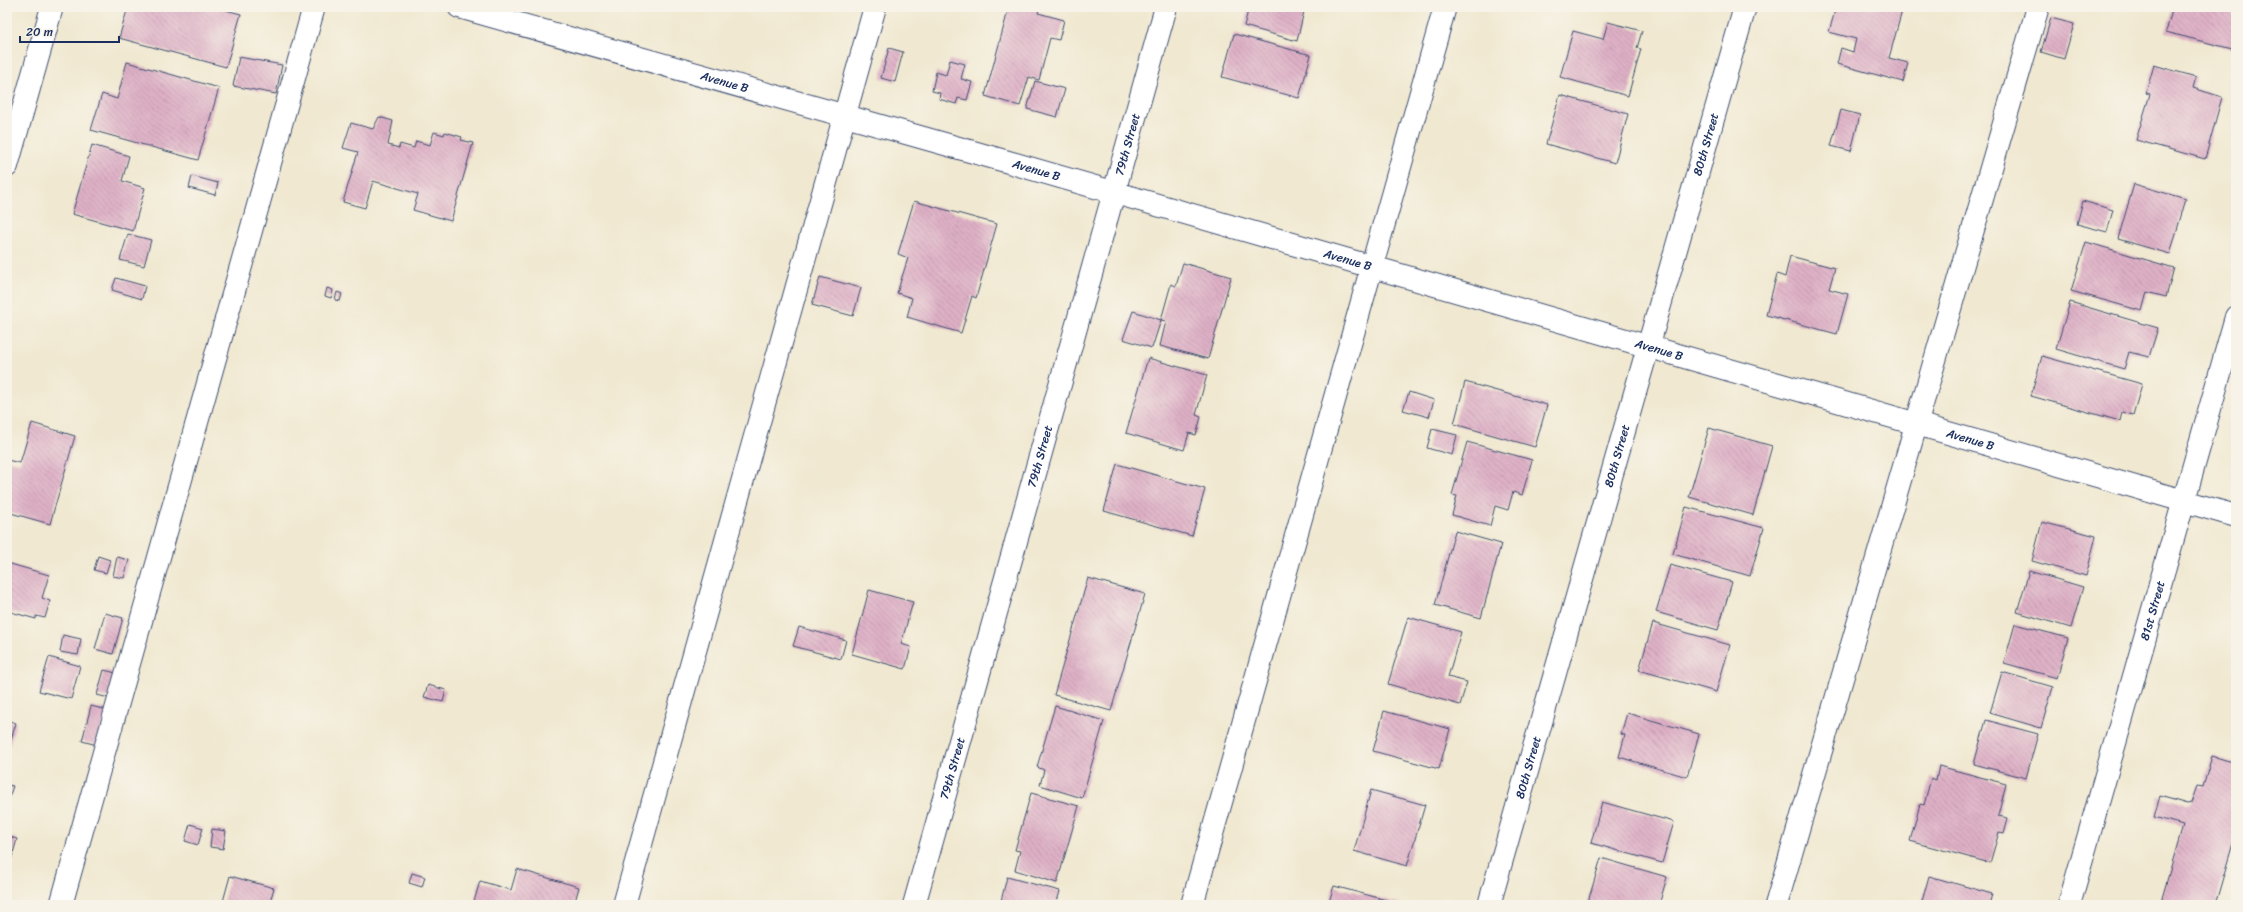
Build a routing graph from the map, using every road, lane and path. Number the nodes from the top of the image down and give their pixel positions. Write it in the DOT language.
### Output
graph roads {
  1 [pos="52,7"];
  2 [pos="314,7"];
  3 [pos="458,7"];
  4 [pos="875,7"];
  5 [pos="1166,7"];
  6 [pos="1445,7"];
  7 [pos="1745,7"];
  8 [pos="2038,7"];
  9 [pos="843,116"];
  10 [pos="7,166"];
  11 [pos="1114,193"];
  12 [pos="1372,267"];
  13 [pos="2236,317"];
  14 [pos="1648,346"];
  15 [pos="1915,424"];
  16 [pos="2184,501"];
  17 [pos="2236,516"];
  18 [pos="61,905"];
  19 [pos="624,905"];
  20 [pos="914,905"];
  21 [pos="1192,905"];
  22 [pos="1489,905"];
  23 [pos="1776,905"];
  24 [pos="2069,905"];
  1 -- 10 [label="street"];
  2 -- 18 [label="street"];
  3 -- 9 [label="street, Avenue B"];
  4 -- 9 [label="street"];
  5 -- 11 [label="street, 79th Street"];
  6 -- 12 [label="street"];
  7 -- 14 [label="street, 80th Street"];
  8 -- 15 [label="street"];
  9 -- 11 [label="street, Avenue B"];
  9 -- 19 [label="street"];
  11 -- 12 [label="street, Avenue B"];
  11 -- 20 [label="street, 79th Street"];
  12 -- 14 [label="street, Avenue B"];
  12 -- 21 [label="street"];
  13 -- 16 [label="street, 81st Street"];
  14 -- 15 [label="street, Avenue B"];
  14 -- 22 [label="street, 80th Street"];
  15 -- 16 [label="street, Avenue B"];
  15 -- 23 [label="street"];
  16 -- 17 [label="street, Avenue B"];
  16 -- 24 [label="street, 81st Street"];
}
